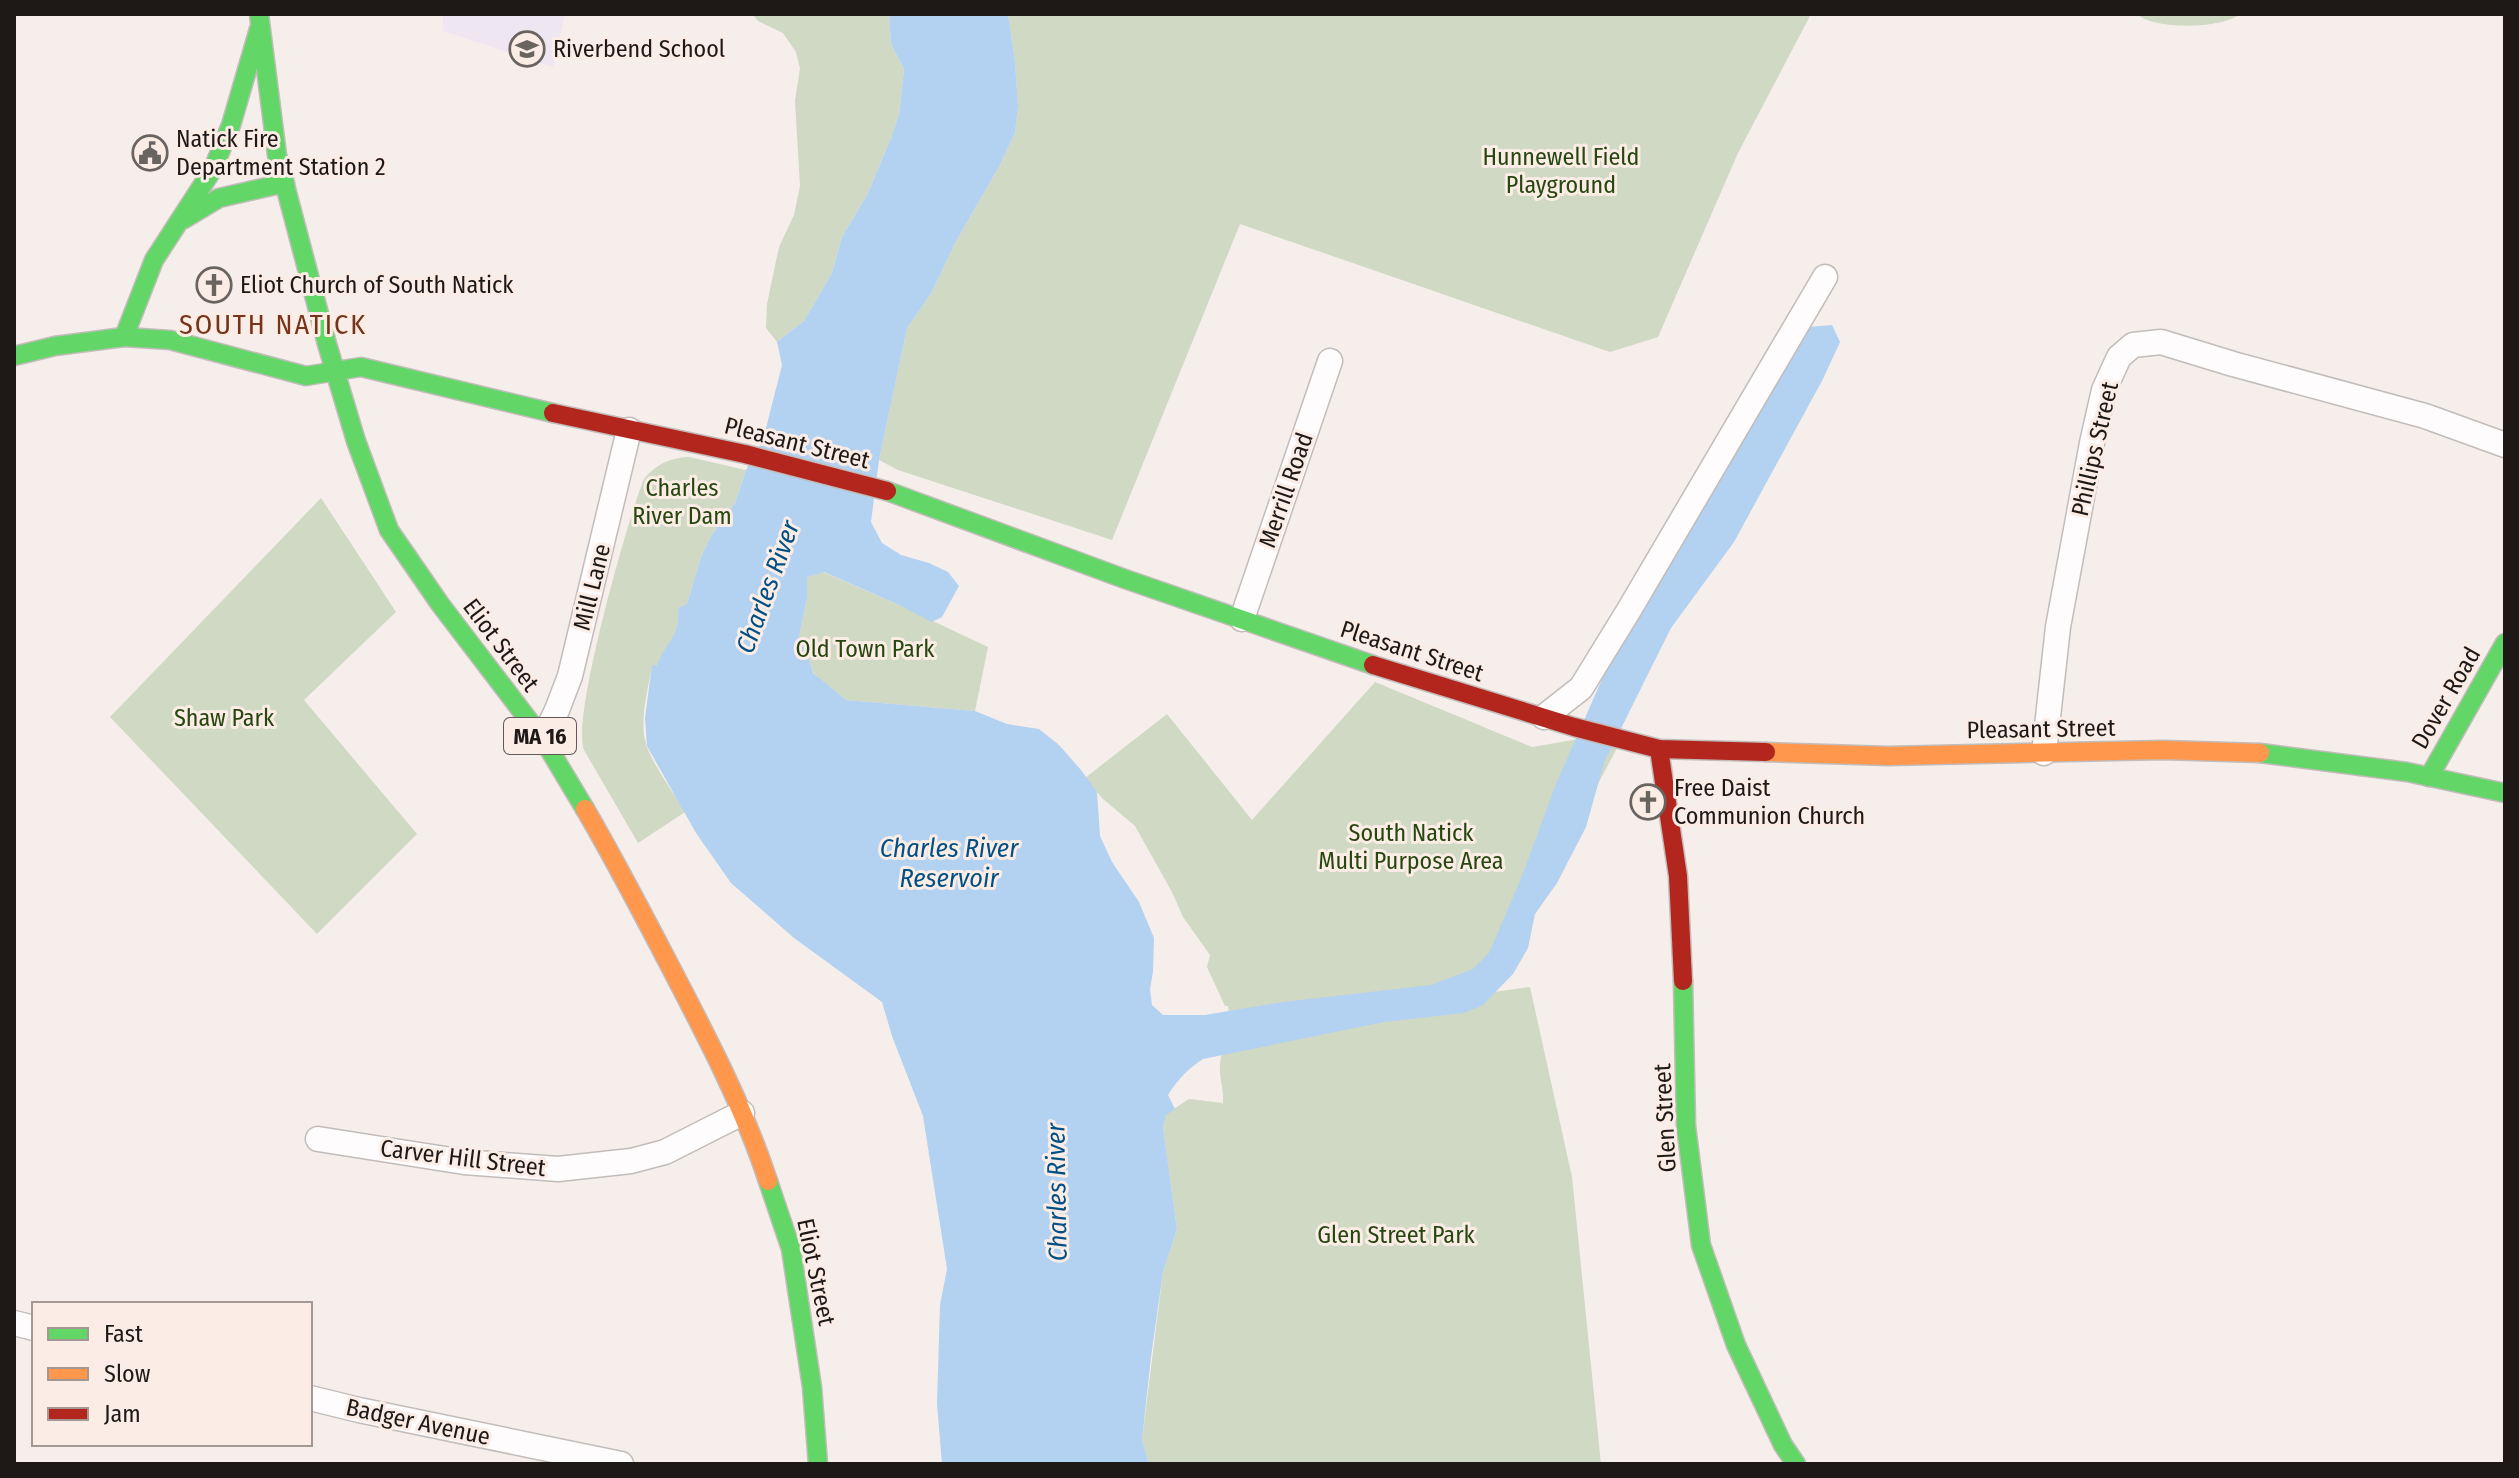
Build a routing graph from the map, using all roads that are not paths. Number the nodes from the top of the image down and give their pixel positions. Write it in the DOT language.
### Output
graph roads {
  1 [pos="259,21"];
  2 [pos="285,183"];
  3 [pos="177,225"];
  4 [pos="1825,277"];
  5 [pos="124,337"];
  6 [pos="14,356"];
  7 [pos="1330,361"];
  8 [pos="335,372"];
  9 [pos="629,430"];
  10 [pos="2505,445"];
  11 [pos="1242,619"];
  12 [pos="2505,643"];
  13 [pos="1544,717"];
  14 [pos="543,739"];
  15 [pos="1659,749"];
  16 [pos="2044,753"];
  17 [pos="2429,777"];
  18 [pos="2505,793"];
  19 [pos="742,1113"];
  20 [pos="318,1139"];
  21 [pos="312,1398"];
  22 [pos="621,1464"];
  23 [pos="818,1464"];
  24 [pos="1796,1464"];
  1 -- 2 [label="main road, Eliot Street / MA 16"];
  1 -- 3 [label="main road"];
  2 -- 3 [label="main road"];
  2 -- 8 [label="main road, Eliot Street / MA 16"];
  3 -- 5 [label="main road"];
  4 -- 13 [label="street"];
  5 -- 6 [label="main road, Pleasant Street"];
  5 -- 8 [label="main road, Pleasant Street"];
  7 -- 11 [label="street, Merrill Road"];
  8 -- 9 [label="main road, Pleasant Street"];
  8 -- 14 [label="main road, Eliot Street / MA 16"];
  9 -- 11 [label="main road, Pleasant Street"];
  9 -- 14 [label="street, Mill Lane"];
  10 -- 16 [label="street, Phillips Street"];
  11 -- 13 [label="main road, Pleasant Street"];
  12 -- 17 [label="main road, Dover Road"];
  13 -- 15 [label="main road, Pleasant Street"];
  14 -- 19 [label="main road, Eliot Street / MA 16"];
  15 -- 16 [label="main road, Pleasant Street"];
  15 -- 24 [label="main road, Glen Street"];
  16 -- 17 [label="main road, Pleasant Street"];
  17 -- 18 [label="main road, Pleasant Street"];
  19 -- 20 [label="street, Carver Hill Street"];
  19 -- 23 [label="main road, Eliot Street / MA 16"];
  21 -- 22 [label="street, Badger Avenue"];
}
